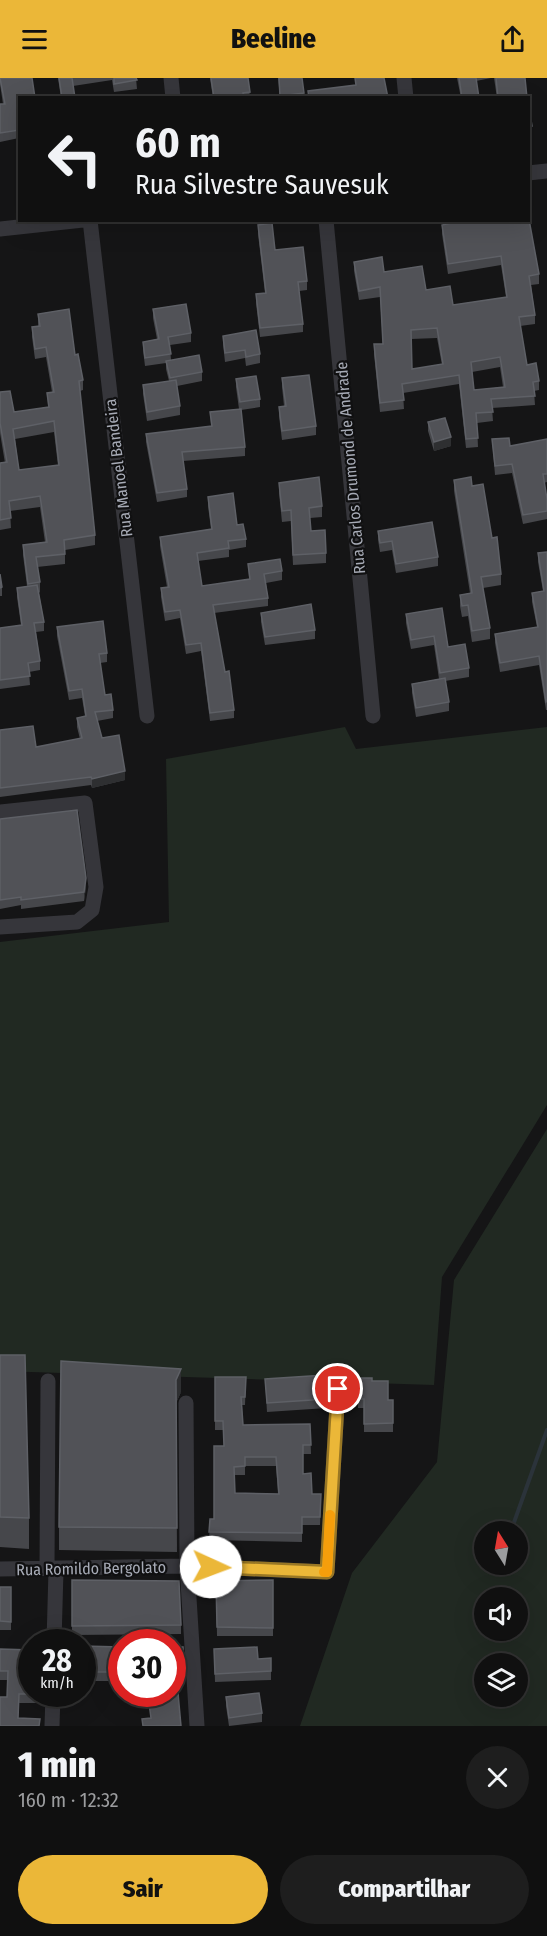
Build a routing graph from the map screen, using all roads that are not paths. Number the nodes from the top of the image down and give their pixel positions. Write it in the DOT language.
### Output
graph roads {
  1 [pos="171,78"];
  2 [pos="404,78"];
  3 [pos="173,96"];
  4 [pos="406,96"];
  5 [pos="547,171"];
  6 [pos="530,173"];
  7 [pos="65,222"];
  8 [pos="90,222"];
  9 [pos="326,222"];
  10 [pos="0,229"];
  11 [pos="147,716"];
  12 [pos="373,716"];
  13 [pos="0,812"];
  14 [pos="0,927"];
  15 [pos="48,1381"];
  16 [pos="338,1389"];
  17 [pos="186,1403"];
  18 [pos="187,1566"];
  19 [pos="0,1569"];
  20 [pos="51,1569"];
  21 [pos="53,1629"];
  22 [pos="53,1707"];
  23 [pos="52,1726"];
  24 [pos="197,1726"];
  1 -- 3 [label="street"];
  2 -- 4 [label="street"];
  5 -- 6 [label="street"];
  7 -- 10 [label="street"];
  8 -- 11 [label="street, Rua Manoel Bandeira"];
  9 -- 12 [label="street, Rua Carlos Drumond de Andrade"];
  13 -- 14 [label="street"];
  15 -- 20 [label="street"];
  16 -- 18 [label="street, Rua Romildo Bergolato"];
  17 -- 18 [label="street"];
  18 -- 20 [label="street, Rua Romildo Bergolato"];
  18 -- 24 [label="street"];
  19 -- 20 [label="street, Rua Romildo Bergolato"];
  20 -- 21 [label="street"];
  22 -- 23 [label="street"];
}
